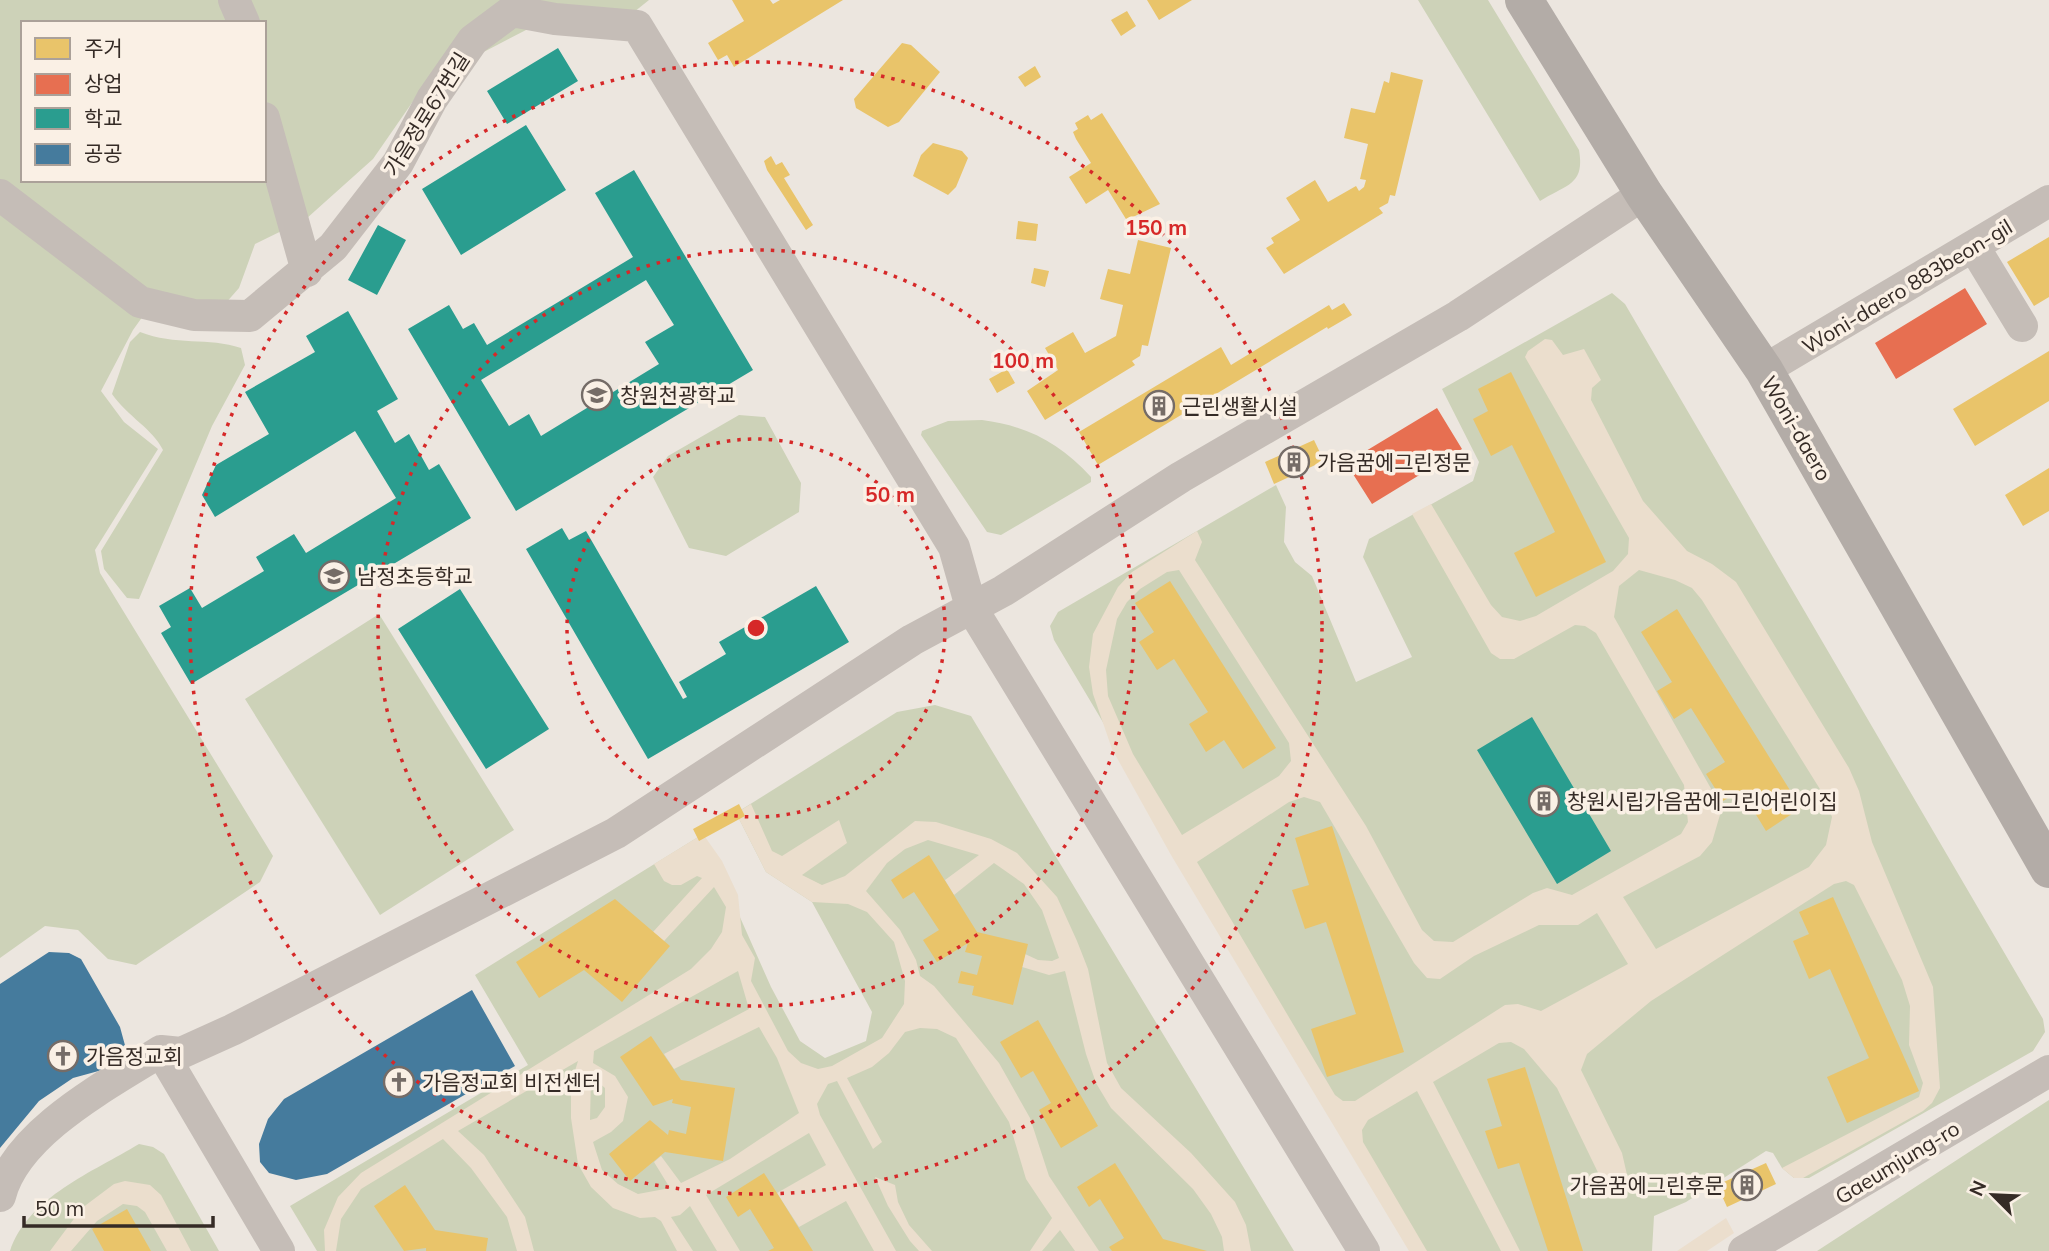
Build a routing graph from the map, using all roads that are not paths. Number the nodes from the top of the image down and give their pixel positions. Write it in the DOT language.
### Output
graph roads {
  1 [pos="234,0"];
  2 [pos="1524,0"];
  3 [pos="243,21"];
  4 [pos="266,125"];
  5 [pos="1644,194"];
  6 [pos="0,195"];
  7 [pos="2049,201"];
  8 [pos="1974,247"];
  9 [pos="307,271"];
  10 [pos="2022,326"];
  11 [pos="1764,370"];
  12 [pos="971,607"];
  13 [pos="2049,869"];
  14 [pos="161,1051"];
  15 [pos="2049,1071"];
  16 [pos="0,1196"];
  17 [pos="279,1251"];
  18 [pos="1364,1251"];
  19 [pos="1744,1251"];
  1 -- 3 [label="street"];
  2 -- 5 [label="main road, Woni-daero"];
  4 -- 9 [label="street"];
  5 -- 11 [label="main road, Woni-daero"];
  5 -- 12 [label="street"];
  6 -- 9 [label="street, 가음정로67번길"];
  7 -- 8 [label="street, Woni-daero 883beon-gil"];
  8 -- 10 [label="street"];
  8 -- 11 [label="street, Woni-daero 883beon-gil"];
  9 -- 12 [label="street, 가음정로67번길"];
  11 -- 13 [label="main road, Woni-daero"];
  12 -- 14 [label="street"];
  12 -- 18 [label="street"];
  14 -- 16 [label="street"];
  14 -- 17 [label="street"];
  15 -- 19 [label="street, Gaeumjung-ro"];
}
